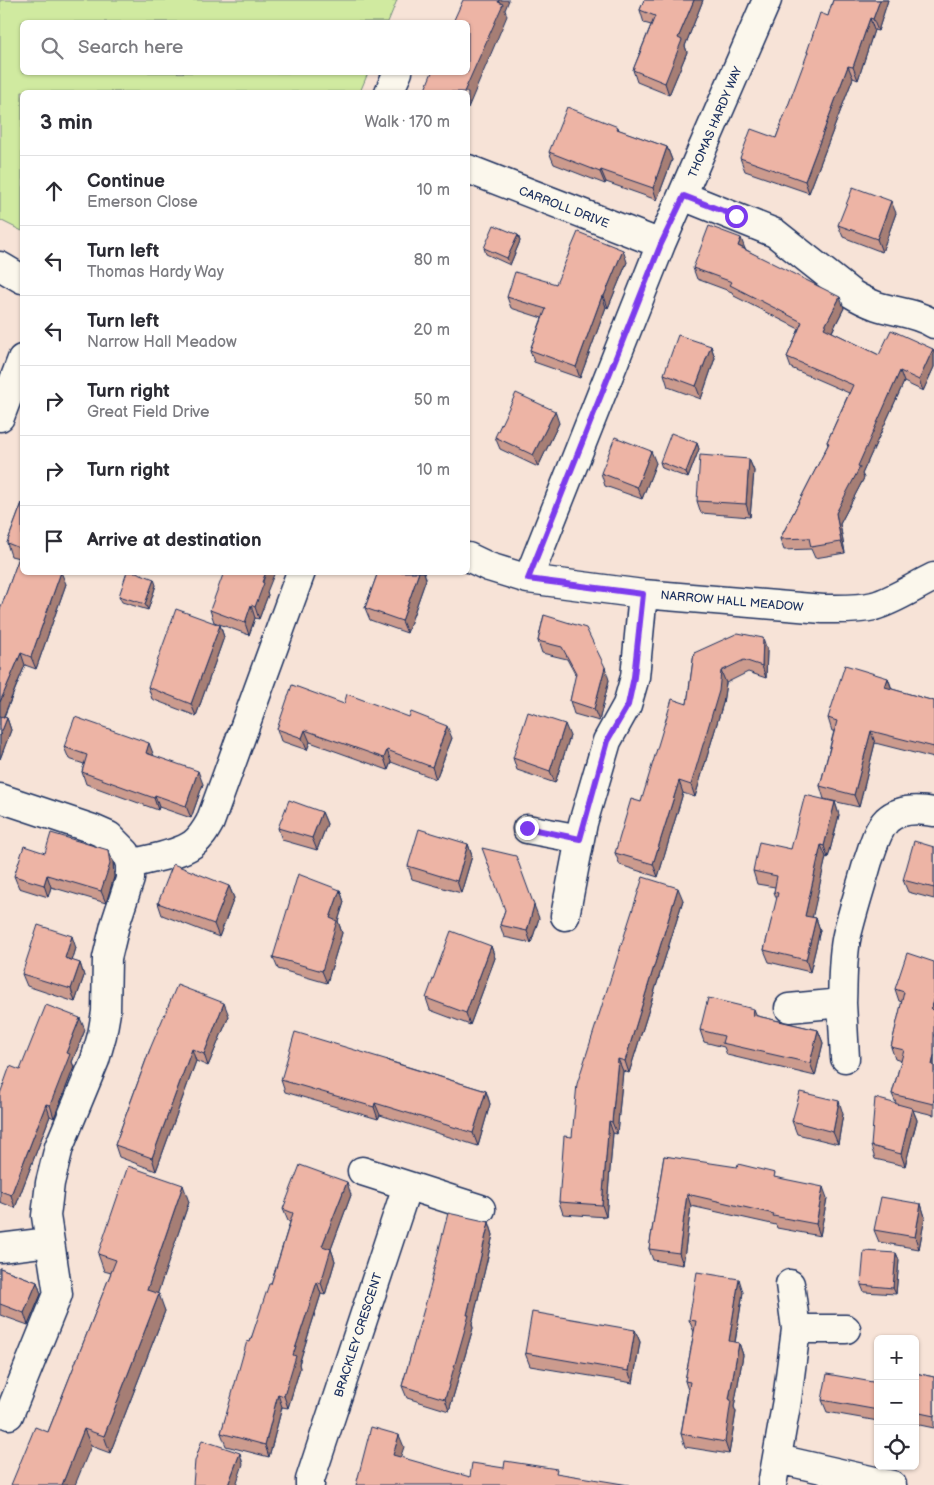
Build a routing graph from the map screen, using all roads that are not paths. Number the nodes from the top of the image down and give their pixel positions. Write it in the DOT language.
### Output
graph roads {
  1 [pos="767,0"];
  2 [pos="397,75"];
  3 [pos="390,90"];
  4 [pos="470,170"];
  5 [pos="684,196"];
  6 [pos="661,244"];
  7 [pos="0,266"];
  8 [pos="20,278"];
  9 [pos="934,324"];
  10 [pos="20,364"];
  11 [pos="0,417"];
  12 [pos="470,558"];
  13 [pos="300,575"];
  14 [pos="934,576"];
  15 [pos="528,579"];
  16 [pos="643,594"];
  17 [pos="0,798"];
  18 [pos="934,812"];
  19 [pos="527,828"];
  20 [pos="580,839"];
  21 [pos="130,864"];
  22 [pos="564,916"];
  23 [pos="842,1003"];
  24 [pos="788,1008"];
  25 [pos="846,1058"];
  26 [pos="362,1171"];
  27 [pos="407,1186"];
  28 [pos="481,1209"];
  29 [pos="49,1242"];
  30 [pos="0,1248"];
  31 [pos="790,1284"];
  32 [pos="796,1329"];
  33 [pos="846,1329"];
  34 [pos="9,1415"];
  35 [pos="778,1459"];
  36 [pos="310,1485"];
  37 [pos="772,1485"];
  38 [pos="892,1485"];
  1 -- 5 [label="street, THOMAS HARDY WAY"];
  2 -- 3 [label="street"];
  4 -- 6 [label="street, CARROLL DRIVE"];
  5 -- 6 [label="street, THOMAS HARDY WAY"];
  5 -- 9 [label="street"];
  6 -- 15 [label="street, THOMAS HARDY WAY"];
  7 -- 8 [label="street"];
  10 -- 11 [label="street"];
  12 -- 15 [label="street, NARROW HALL MEADOW"];
  13 -- 21 [label="street"];
  14 -- 16 [label="street, NARROW HALL MEADOW"];
  15 -- 16 [label="street, NARROW HALL MEADOW"];
  16 -- 20 [label="street"];
  17 -- 21 [label="street"];
  18 -- 23 [label="street"];
  19 -- 20 [label="street"];
  20 -- 22 [label="street"];
  21 -- 29 [label="street"];
  23 -- 24 [label="street"];
  23 -- 25 [label="street"];
  26 -- 27 [label="street"];
  27 -- 28 [label="street"];
  27 -- 36 [label="street, BRACKLEY CRESCENT"];
  29 -- 30 [label="street"];
  29 -- 34 [label="street"];
  31 -- 32 [label="street"];
  32 -- 33 [label="street"];
  32 -- 35 [label="street"];
  35 -- 37 [label="street"];
  35 -- 38 [label="street"];
}
